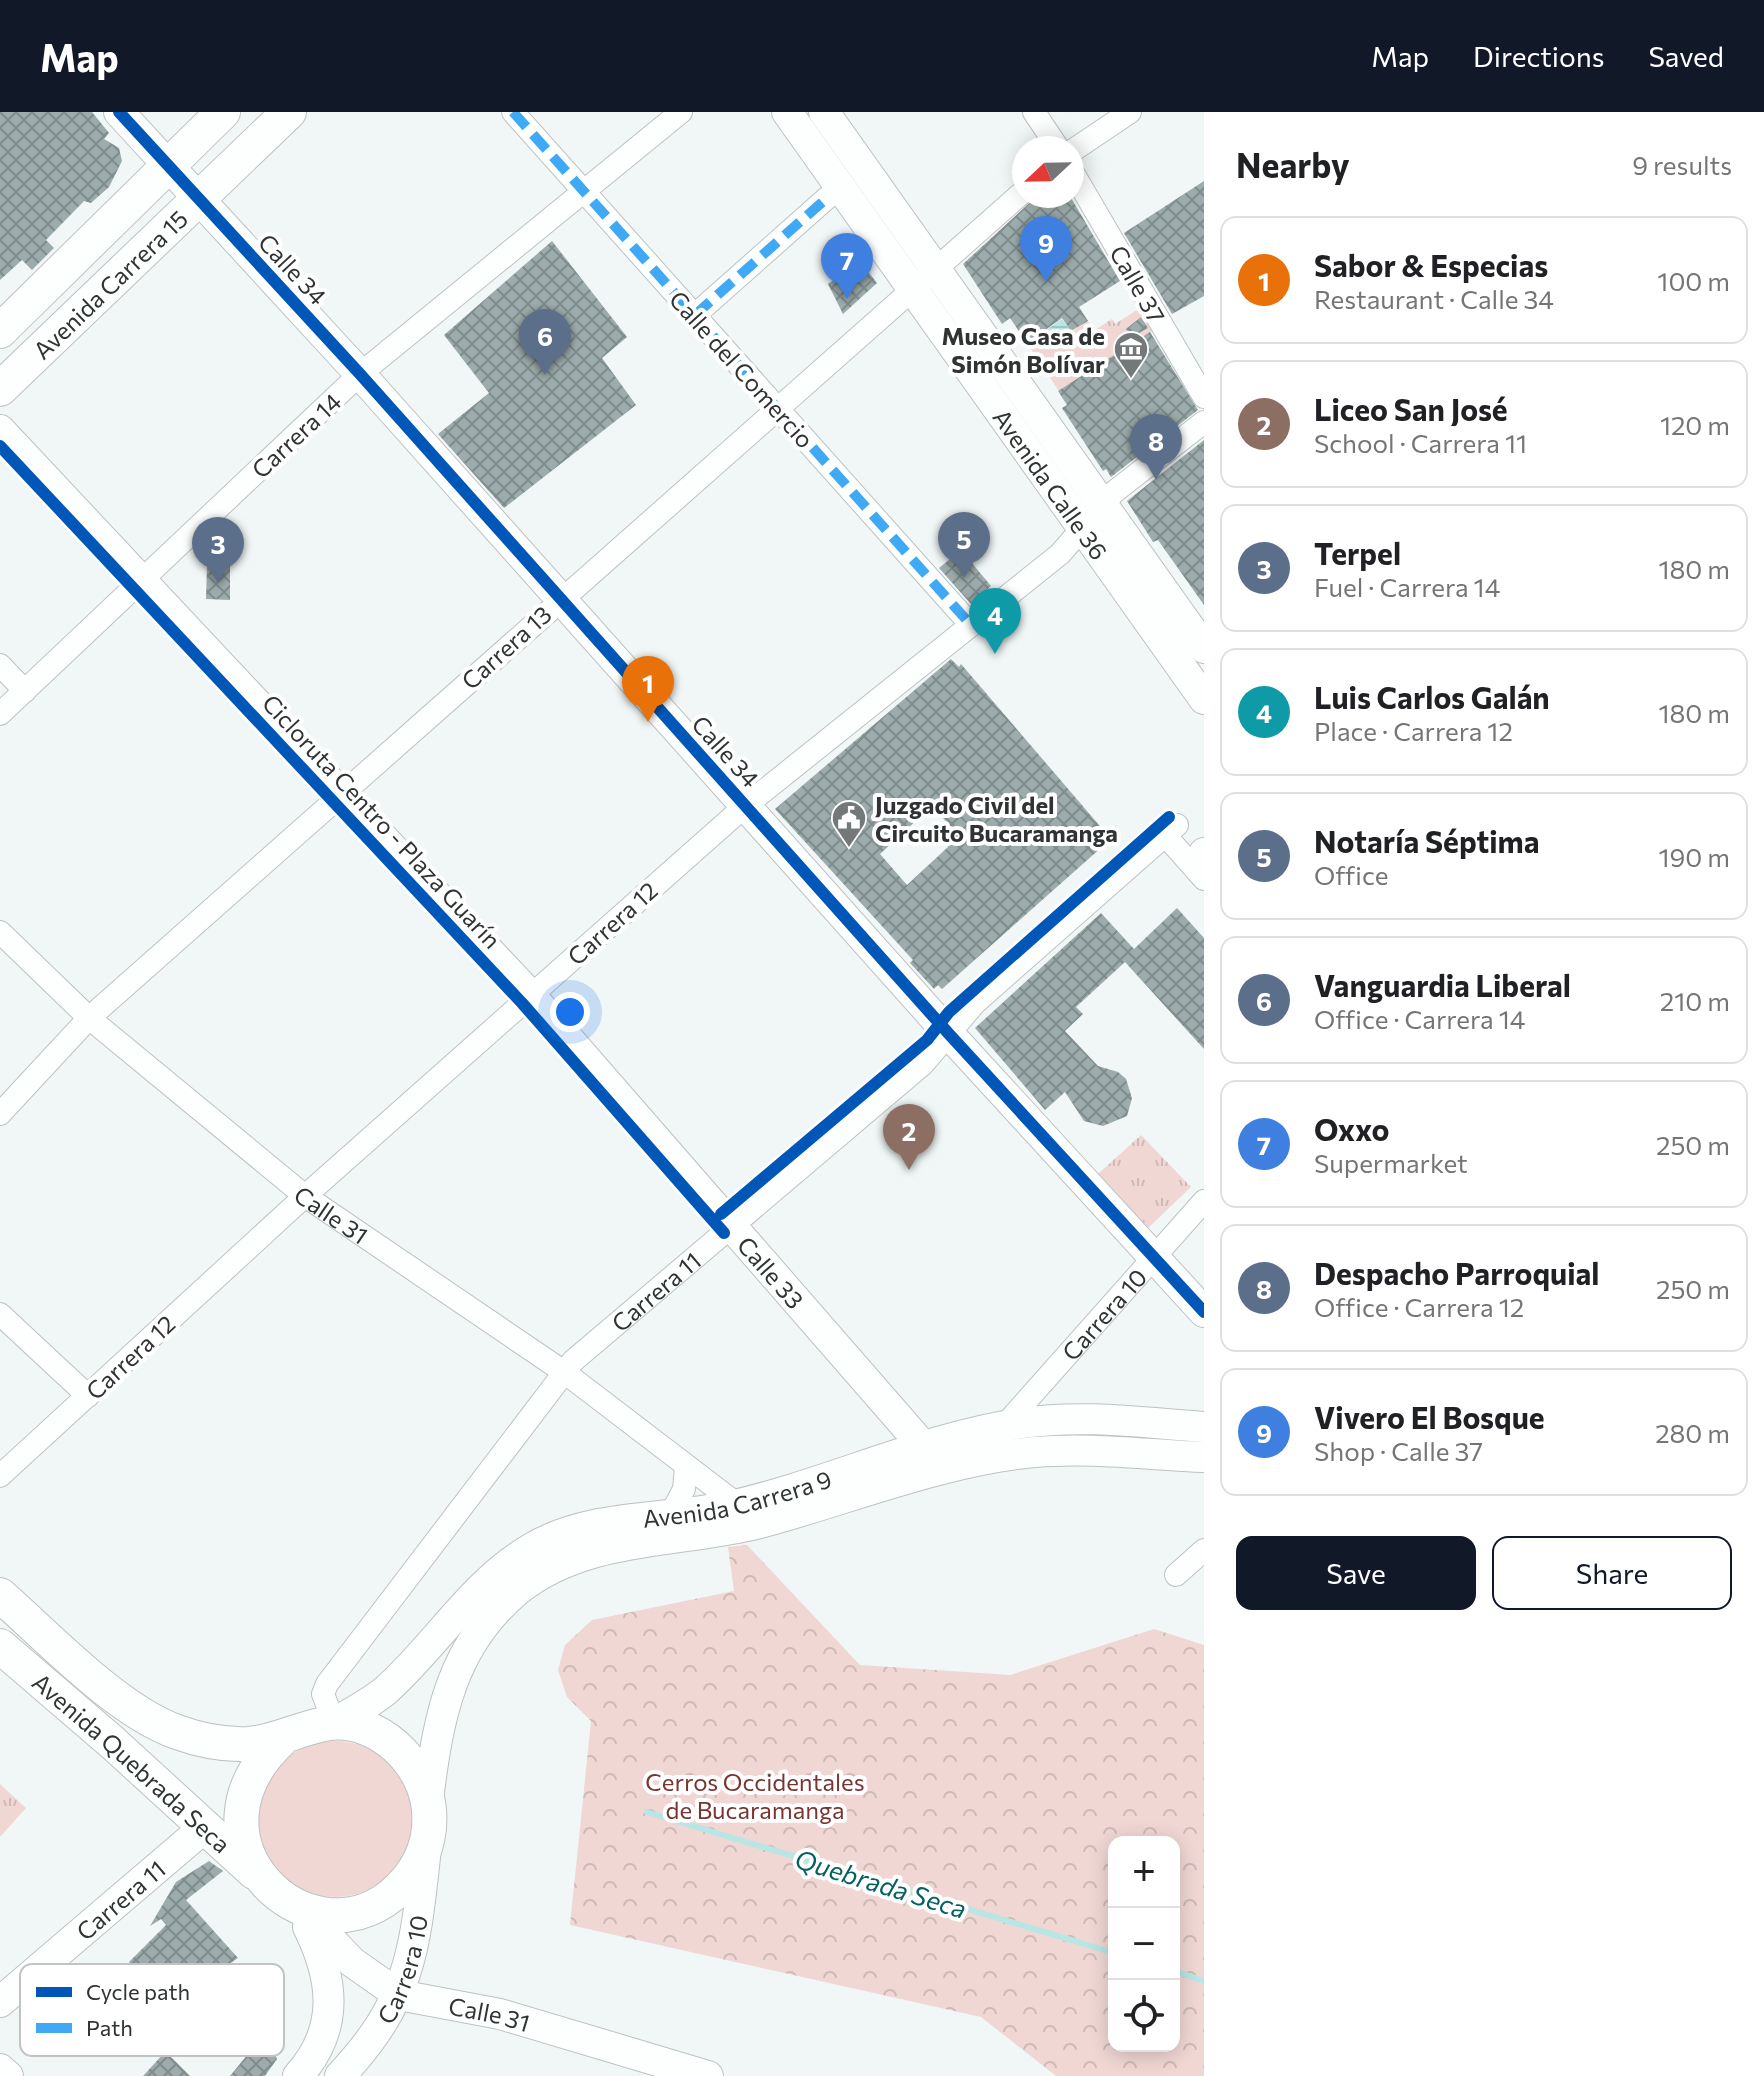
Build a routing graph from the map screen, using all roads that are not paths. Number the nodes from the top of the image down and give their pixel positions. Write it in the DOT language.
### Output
graph roads {
  1 [pos="119,112"];
  2 [pos="223,112"];
  3 [pos="289,112"];
  4 [pos="513,112"];
  5 [pos="681,112"];
  6 [pos="787,112"];
  7 [pos="824,112"];
  8 [pos="1034,112"];
  9 [pos="1130,112"];
  10 [pos="1050,136"];
  11 [pos="1084,143"];
  12 [pos="169,166"];
  13 [pos="584,191"];
  14 [pos="1084,192"];
  15 [pos="828,197"];
  16 [pos="198,199"];
  17 [pos="1012,202"];
  18 [pos="925,278"];
  19 [pos="695,315"];
  20 [pos="0,331"];
  21 [pos="360,374"];
  22 [pos="0,389"];
  23 [pos="1204,397"];
  24 [pos="777,408"];
  25 [pos="1204,422"];
  26 [pos="0,430"];
  27 [pos="1103,505"];
  28 [pos="1084,529"];
  29 [pos="141,581"];
  30 [pos="560,599"];
  31 [pos="971,625"];
  32 [pos="1204,648"];
  33 [pos="0,665"];
  34 [pos="25,691"];
  35 [pos="1204,699"];
  36 [pos="0,714"];
  37 [pos="341,794"];
  38 [pos="745,806"];
  39 [pos="1204,853"];
  40 [pos="1204,871"];
  41 [pos="1204,879"];
  42 [pos="0,932"];
  43 [pos="531,996"];
  44 [pos="89,1018"];
  45 [pos="949,1034"];
  46 [pos="0,1114"];
  47 [pos="305,1196"];
  48 [pos="1204,1201"];
  49 [pos="732,1227"];
  50 [pos="1153,1256"];
  51 [pos="1204,1312"];
  52 [pos="0,1314"];
  53 [pos="564,1372"];
  54 [pos="88,1396"];
  55 [pos="1004,1426"];
  56 [pos="1204,1427"];
  57 [pos="923,1446"];
  58 [pos="1204,1457"];
  59 [pos="686,1467"];
  60 [pos="0,1476"];
  61 [pos="749,1514"];
  62 [pos="670,1516"];
  63 [pos="1204,1550"];
  64 [pos="1176,1575"];
  65 [pos="0,1595"];
  66 [pos="0,1646"];
  67 [pos="334,1723"];
  68 [pos="282,1739"];
  69 [pos="428,1800"];
  70 [pos="205,1827"];
  71 [pos="427,1847"];
  72 [pos="262,1880"];
  73 [pos="299,1907"];
  74 [pos="45,1964"];
  75 [pos="20,1985"];
  76 [pos="399,1995"];
  77 [pos="0,2002"];
  78 [pos="0,2069"];
  79 [pos="8,2076"];
  80 [pos="298,2076"];
  81 [pos="340,2076"];
  82 [pos="708,2076"];
  1 -- 12 [label="street, Calle 34"];
  2 -- 12 [label="main road, Avenida Carrera 15"];
  3 -- 16 [label="main road, Avenida Carrera 15"];
  4 -- 13 [label="street, Calle del Comercio"];
  5 -- 13 [label="street, Carrera 14"];
  6 -- 18 [label="street, Avenida Calle 36"];
  7 -- 18 [label="street, Avenida Calle 36"];
  8 -- 10 [label="street"];
  9 -- 11 [label="street"];
  12 -- 16 [label="street, Calle 34"];
  12 -- 20 [label="main road, Avenida Carrera 15"];
  13 -- 19 [label="street, Calle del Comercio"];
  13 -- 21 [label="street, Carrera 14"];
  14 -- 23 [label="street, Calle 37"];
  15 -- 19 [label="street"];
  16 -- 21 [label="street, Calle 34"];
  16 -- 22 [label="main road, Avenida Carrera 15"];
  17 -- 18 [label="street, Carrera 13"];
  18 -- 24 [label="street, Carrera 13"];
  18 -- 27 [label="street, Avenida Calle 36"];
  18 -- 28 [label="street, Avenida Calle 36"];
  19 -- 24 [label="street, Calle del Comercio"];
  21 -- 29 [label="street, Carrera 14"];
  21 -- 30 [label="street, Calle 34"];
  24 -- 30 [label="street, Carrera 13"];
  24 -- 31 [label="street, Calle del Comercio"];
  25 -- 27 [label="street, Carrera 12"];
  26 -- 29 [label="street, Calle 33"];
  27 -- 28 [label="street, Carrera 12"];
  27 -- 32 [label="street, Avenida Calle 36"];
  28 -- 31 [label="street, Carrera 12"];
  28 -- 35 [label="street, Avenida Calle 36"];
  29 -- 34 [label="street, Carrera 14"];
  29 -- 37 [label="street, Calle 33"];
  30 -- 37 [label="street, Carrera 13"];
  30 -- 38 [label="street, Calle 34"];
  31 -- 38 [label="street, Carrera 12"];
  33 -- 34 [label="street"];
  34 -- 36 [label="street, Carrera 14"];
  37 -- 43 [label="street, Calle 33"];
  37 -- 44 [label="street, Carrera 13"];
  38 -- 43 [label="street, Carrera 12"];
  38 -- 45 [label="street, Calle 34"];
  39 -- 40 [label="street"];
  41 -- 45 [label="street, Carrera 11"];
  42 -- 44 [label="street, Calle 31"];
  43 -- 47 [label="street, Carrera 12"];
  43 -- 49 [label="street, Calle 33"];
  44 -- 46 [label="street, Carrera 13"];
  44 -- 47 [label="street, Calle 31"];
  45 -- 49 [label="street, Carrera 11"];
  45 -- 50 [label="street, Calle 34"];
  47 -- 53 [label="street, Calle 31"];
  47 -- 54 [label="street, Carrera 12"];
  48 -- 50 [label="street, Carrera 10"];
  49 -- 53 [label="street, Carrera 11"];
  49 -- 57 [label="street, Calle 33"];
  50 -- 51 [label="street, Calle 34"];
  50 -- 55 [label="street, Carrera 10"];
  52 -- 54 [label="street"];
  53 -- 59 [label="street, Calle 31"];
  53 -- 67 [label="street, Carrera 11"];
  54 -- 60 [label="street, Carrera 12"];
  55 -- 56 [label="street, Avenida Carrera 9"];
  55 -- 57 [label="street, Avenida Carrera 9"];
  57 -- 61 [label="street, Avenida Carrera 9"];
  58 -- 61 [label="street, Avenida Carrera 9"];
  59 -- 61 [label="street, Calle 31"];
  59 -- 62 [label="street"];
  61 -- 62 [label="street, Avenida Carrera 9"];
  61 -- 69 [label="street, Avenida Carrera 9"];
  62 -- 67 [label="street, Avenida Carrera 9"];
  63 -- 64 [label="street"];
  65 -- 68 [label="main road, Avenida Quebrada Seca"];
  66 -- 70 [label="main road, Avenida Quebrada Seca"];
  67 -- 68 [label="main road"];
  67 -- 69 [label="main road"];
  68 -- 72 [label="main road"];
  69 -- 71 [label="main road"];
  70 -- 72 [label="main road, Avenida Quebrada Seca"];
  70 -- 74 [label="street, Carrera 11"];
  71 -- 73 [label="main road"];
  71 -- 76 [label="street, Carrera 10"];
  72 -- 73 [label="main road"];
  73 -- 76 [label="street, Calle 31"];
  73 -- 80 [label="street"];
  75 -- 77 [label="street, Carrera 11"];
  76 -- 81 [label="street, Carrera 10"];
  76 -- 82 [label="street, Calle 31"];
  78 -- 79 [label="street"];
}
